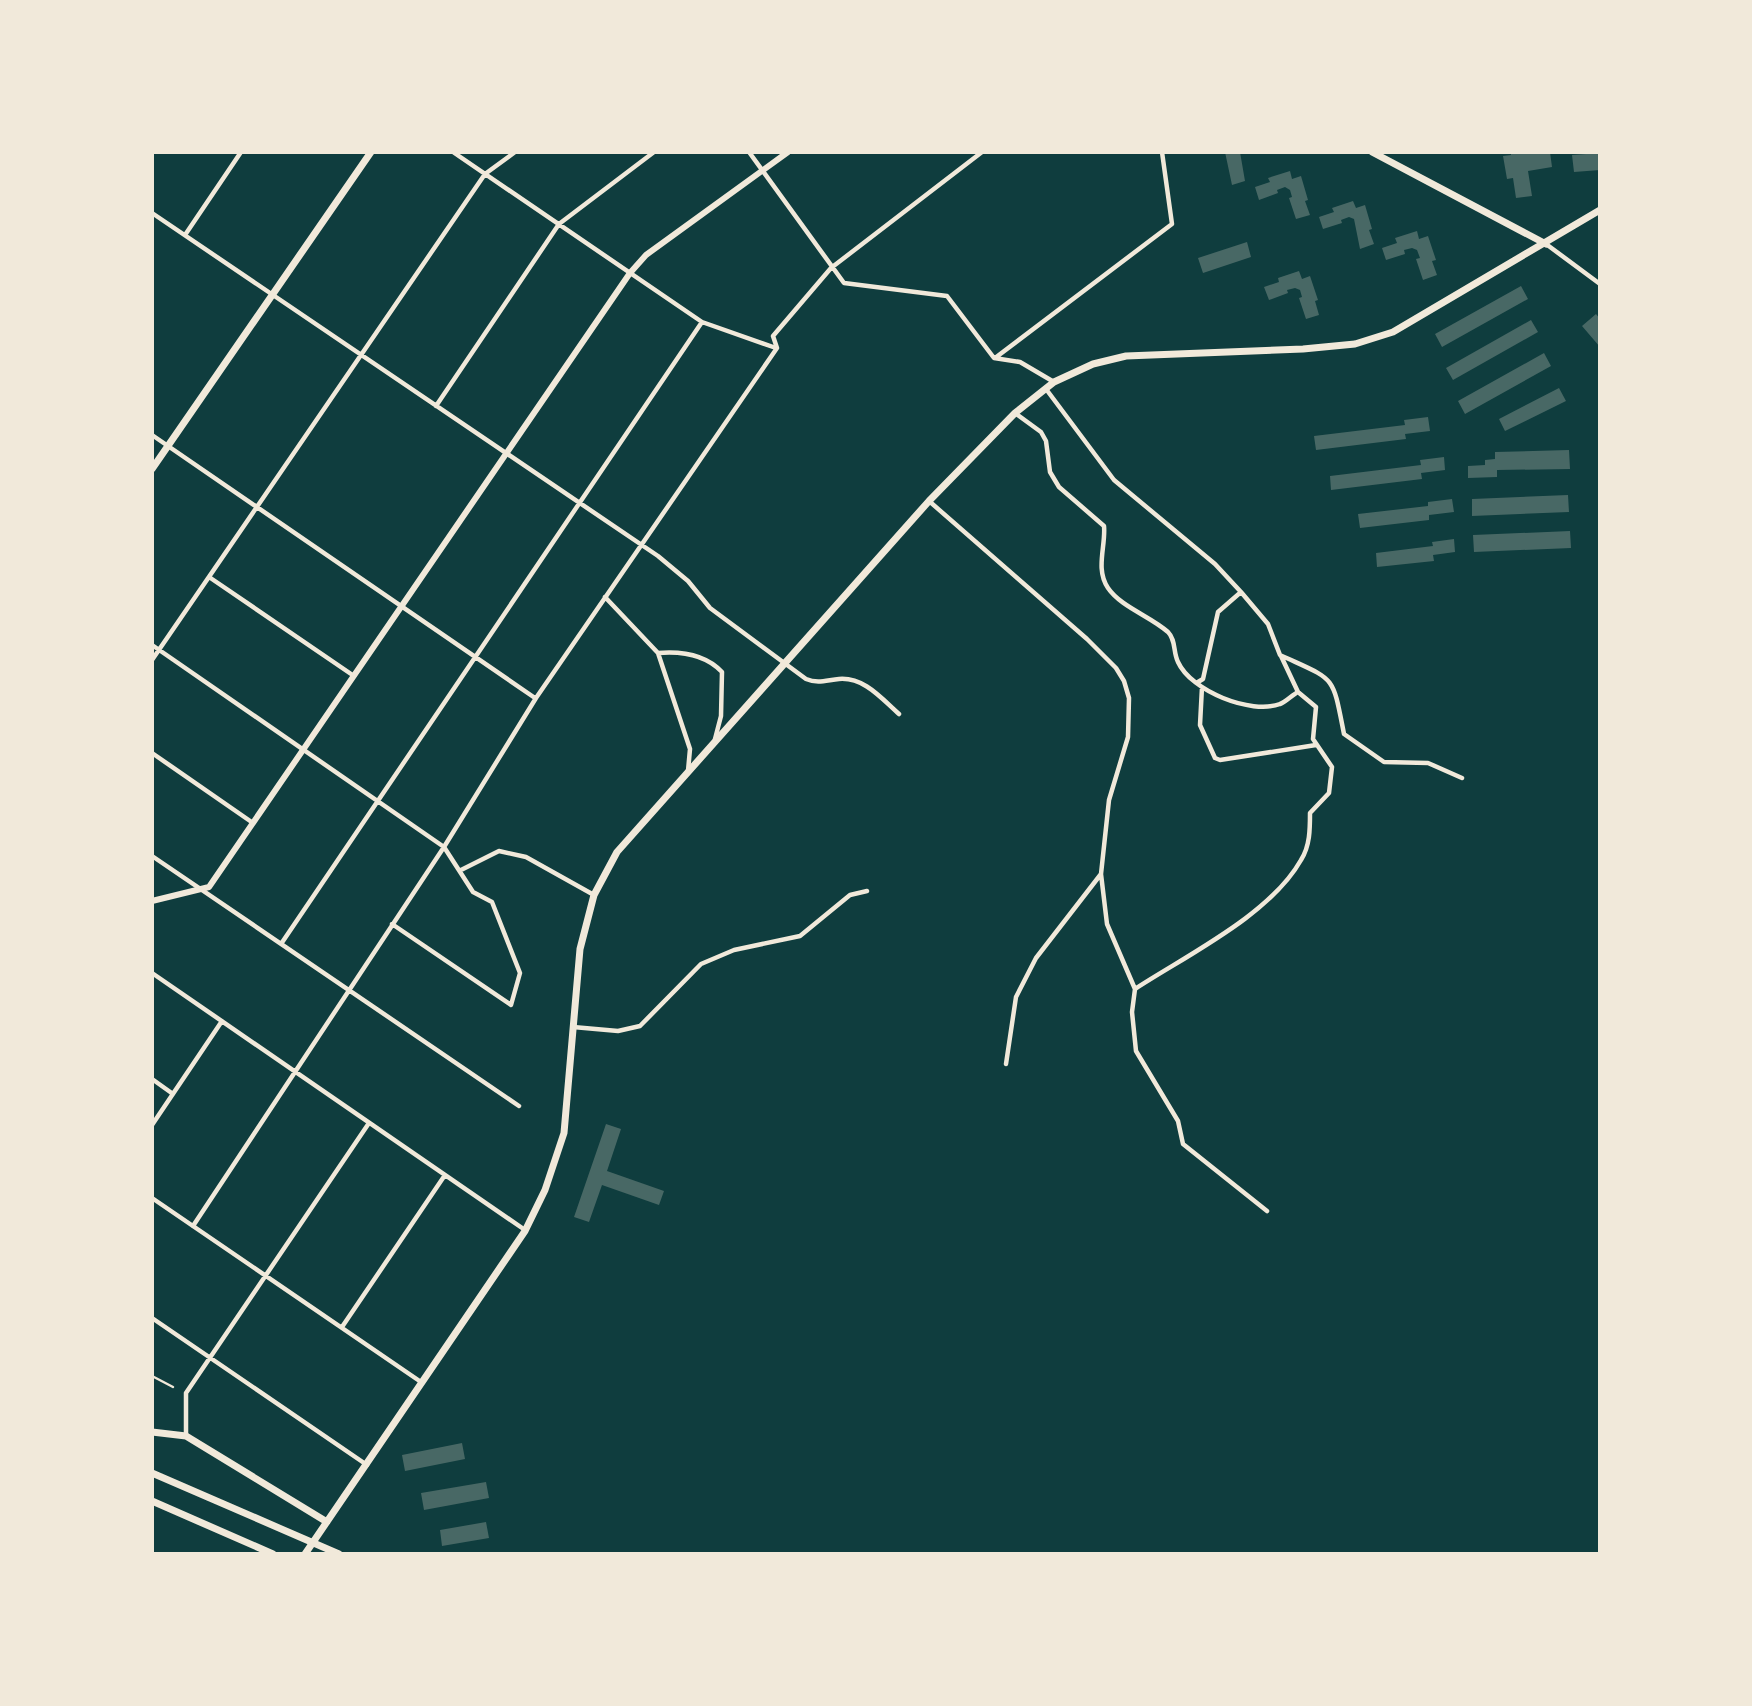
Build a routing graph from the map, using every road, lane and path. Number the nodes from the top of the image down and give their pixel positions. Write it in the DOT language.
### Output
graph roads {
  1 [pos="241,152"];
  2 [pos="453,152"];
  3 [pos="515,152"];
  4 [pos="654,152"];
  5 [pos="749,152"];
  6 [pos="788,152"];
  7 [pos="982,152"];
  8 [pos="1162,152"];
  9 [pos="1372,152"];
  10 [pos="371,153"];
  11 [pos="763,170"];
  12 [pos="485,174"];
  13 [pos="1600,210"];
  14 [pos="152,213"];
  15 [pos="559,225"];
  16 [pos="185,235"];
  17 [pos="1546,244"];
  18 [pos="831,268"];
  19 [pos="631,273"];
  20 [pos="1600,284"];
  21 [pos="272,296"];
  22 [pos="702,322"];
  23 [pos="777,348"];
  24 [pos="361,356"];
  25 [pos="994,358"];
  26 [pos="1054,382"];
  27 [pos="1045,388"];
  28 [pos="436,406"];
  29 [pos="1015,413"];
  30 [pos="152,435"];
  31 [pos="168,446"];
  32 [pos="506,454"];
  33 [pos="152,468"];
  34 [pos="929,501"];
  35 [pos="580,503"];
  36 [pos="257,507"];
  37 [pos="641,544"];
  38 [pos="209,578"];
  39 [pos="1241,592"];
  40 [pos="605,597"];
  41 [pos="402,606"];
  42 [pos="152,645"];
  43 [pos="159,650"];
  44 [pos="659,653"];
  45 [pos="1280,654"];
  46 [pos="476,657"];
  47 [pos="152,660"];
  48 [pos="784,662"];
  49 [pos="354,677"];
  50 [pos="1198,681"];
  51 [pos="1202,687"];
  52 [pos="1298,692"];
  53 [pos="536,698"];
  54 [pos="899,714"];
  55 [pos="715,739"];
  56 [pos="1316,744"];
  57 [pos="303,750"];
  58 [pos="152,753"];
  59 [pos="688,771"];
  60 [pos="1462,778"];
  61 [pos="378,801"];
  62 [pos="253,822"];
  63 [pos="444,847"];
  64 [pos="152,856"];
  65 [pos="461,870"];
  66 [pos="1101,874"];
  67 [pos="203,890"];
  68 [pos="867,891"];
  69 [pos="594,895"];
  70 [pos="152,901"];
  71 [pos="392,924"];
  72 [pos="281,944"];
  73 [pos="152,973"];
  74 [pos="1135,989"];
  75 [pos="349,990"];
  76 [pos="222,1021"];
  77 [pos="573,1027"];
  78 [pos="1006,1064"];
  79 [pos="295,1072"];
  80 [pos="152,1079"];
  81 [pos="173,1094"];
  82 [pos="519,1106"];
  83 [pos="369,1123"];
  84 [pos="152,1125"];
  85 [pos="445,1175"];
  86 [pos="152,1198"];
  87 [pos="1267,1211"];
  88 [pos="193,1226"];
  89 [pos="525,1230"];
  90 [pos="265,1275"];
  91 [pos="152,1318"];
  92 [pos="342,1327"];
  93 [pos="210,1357"];
  94 [pos="152,1376"];
  95 [pos="421,1382"];
  96 [pos="173,1387"];
  97 [pos="152,1432"];
  98 [pos="186,1436"];
  99 [pos="367,1465"];
  100 [pos="152,1473"];
  101 [pos="152,1501"];
  102 [pos="327,1522"];
  103 [pos="273,1554"];
  104 [pos="304,1554"];
  105 [pos="339,1554"];
  1 -- 16 [label="street"];
  2 -- 12 [label="street"];
  3 -- 12 [label="street"];
  4 -- 15 [label="street"];
  5 -- 11 [label="street"];
  6 -- 11 [label="street"];
  7 -- 18 [label="street"];
  8 -- 25 [label="street"];
  9 -- 17 [label="main road"];
  10 -- 21 [label="main road"];
  11 -- 18 [label="street"];
  11 -- 19 [label="street"];
  12 -- 15 [label="street"];
  12 -- 24 [label="street"];
  13 -- 17 [label="main road"];
  14 -- 16 [label="street"];
  15 -- 19 [label="street"];
  15 -- 28 [label="street"];
  16 -- 21 [label="street"];
  17 -- 20 [label="street"];
  17 -- 26 [label="main road"];
  18 -- 23 [label="street"];
  18 -- 25 [label="street"];
  19 -- 22 [label="street"];
  19 -- 32 [label="street"];
  21 -- 24 [label="street"];
  21 -- 31 [label="main road"];
  22 -- 23 [label="street"];
  22 -- 35 [label="street"];
  23 -- 37 [label="street"];
  24 -- 28 [label="street"];
  24 -- 36 [label="street"];
  25 -- 26 [label="street"];
  26 -- 27 [label="main road"];
  27 -- 29 [label="main road"];
  27 -- 39 [label="street"];
  28 -- 32 [label="street"];
  29 -- 34 [label="main road"];
  29 -- 50 [label="street"];
  30 -- 31 [label="street"];
  31 -- 33 [label="main road"];
  31 -- 36 [label="street"];
  32 -- 35 [label="street"];
  32 -- 41 [label="street"];
  34 -- 48 [label="main road"];
  34 -- 66 [label="street"];
  35 -- 37 [label="street"];
  35 -- 46 [label="street"];
  36 -- 38 [label="street"];
  36 -- 41 [label="street"];
  37 -- 40 [label="street"];
  37 -- 48 [label="street"];
  38 -- 43 [label="street"];
  38 -- 49 [label="street"];
  39 -- 45 [label="street"];
  39 -- 50 [label="street"];
  40 -- 44 [label="street"];
  40 -- 53 [label="street"];
  41 -- 46 [label="street"];
  41 -- 49 [label="street"];
  42 -- 43 [label="street"];
  43 -- 47 [label="street"];
  43 -- 57 [label="street"];
  44 -- 55 [label="street"];
  44 -- 59 [label="street"];
  45 -- 52 [label="street"];
  45 -- 60 [label="street"];
  46 -- 53 [label="street"];
  46 -- 61 [label="street"];
  48 -- 54 [label="street"];
  48 -- 55 [label="main road"];
  49 -- 57 [label="street"];
  50 -- 51 [label="street"];
  51 -- 52 [label="street"];
  51 -- 56 [label="street"];
  52 -- 56 [label="street"];
  53 -- 63 [label="street"];
  55 -- 59 [label="main road"];
  56 -- 74 [label="street"];
  57 -- 61 [label="street"];
  57 -- 62 [label="street"];
  58 -- 62 [label="street"];
  59 -- 69 [label="main road"];
  61 -- 63 [label="street"];
  61 -- 72 [label="street"];
  62 -- 67 [label="street"];
  63 -- 65 [label="street"];
  63 -- 71 [label="street"];
  64 -- 67 [label="street"];
  65 -- 69 [label="street"];
  65 -- 71 [label="street"];
  66 -- 74 [label="street"];
  66 -- 78 [label="street"];
  67 -- 70 [label="street"];
  67 -- 72 [label="street"];
  68 -- 77 [label="street"];
  69 -- 77 [label="main road"];
  71 -- 75 [label="street"];
  72 -- 75 [label="street"];
  73 -- 76 [label="street"];
  74 -- 87 [label="street"];
  75 -- 79 [label="street"];
  75 -- 82 [label="street"];
  76 -- 79 [label="street"];
  76 -- 81 [label="street"];
  77 -- 89 [label="main road"];
  79 -- 83 [label="street"];
  79 -- 88 [label="street"];
  80 -- 81 [label="street"];
  81 -- 84 [label="street"];
  83 -- 85 [label="street"];
  83 -- 90 [label="street"];
  85 -- 89 [label="street"];
  85 -- 92 [label="street"];
  86 -- 88 [label="street"];
  88 -- 90 [label="street"];
  89 -- 95 [label="main road"];
  90 -- 92 [label="street"];
  90 -- 93 [label="street"];
  91 -- 93 [label="street"];
  92 -- 95 [label="street"];
  93 -- 98 [label="street"];
  93 -- 99 [label="street"];
  94 -- 96 [label="lane"];
  95 -- 99 [label="main road"];
  97 -- 98 [label="main road"];
  98 -- 102 [label="main road"];
  99 -- 102 [label="main road"];
  100 -- 105 [label="main road"];
  101 -- 103 [label="main road"];
  102 -- 104 [label="main road"];
}
